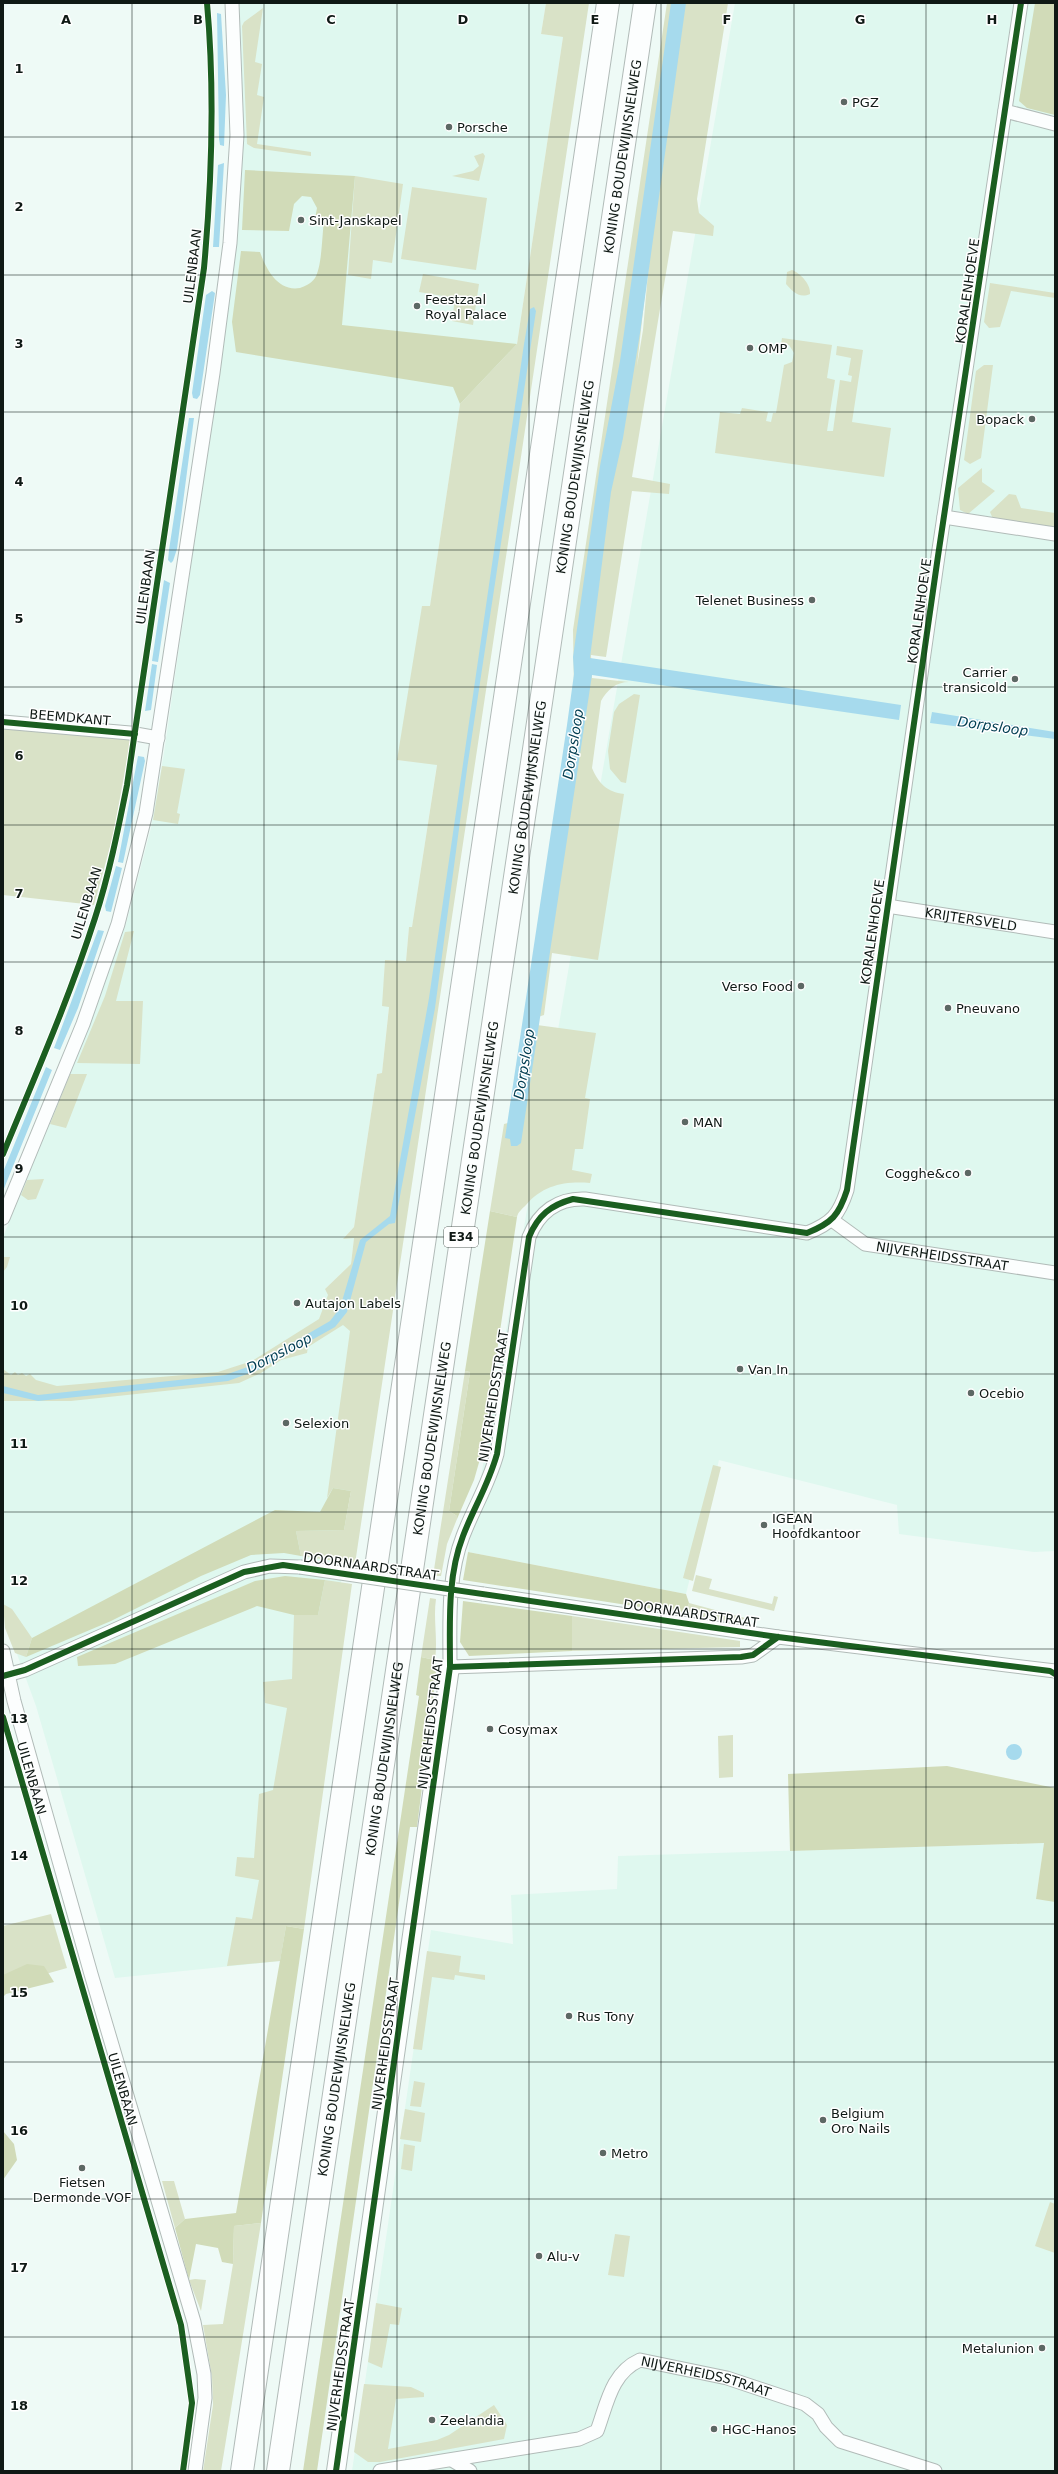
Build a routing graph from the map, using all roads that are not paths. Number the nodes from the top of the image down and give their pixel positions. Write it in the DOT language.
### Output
graph roads {
  1 [pos="232,3"];
  2 [pos="608,3"];
  3 [pos="645,3"];
  4 [pos="1021,3"];
  5 [pos="1005,111"];
  6 [pos="1055,124"];
  7 [pos="944,517"];
  8 [pos="1055,534"];
  9 [pos="3,722"];
  10 [pos="158,738"];
  11 [pos="887,906"];
  12 [pos="1055,932"];
  13 [pos="3,1218"];
  14 [pos="832,1220"];
  15 [pos="1055,1273"];
  16 [pos="778,1637"];
  17 [pos="3,1651"];
  18 [pos="450,1666"];
  19 [pos="1053,1672"];
  20 [pos="6,1675"];
  21 [pos="452,2460"];
  22 [pos="195,2471"];
  23 [pos="242,2471"];
  24 [pos="278,2471"];
  25 [pos="336,2471"];
  26 [pos="380,2471"];
  27 [pos="470,2471"];
  28 [pos="935,2471"];
  1 -- 10 [label="street"];
  2 -- 23 [label="highway, E34"];
  3 -- 24 [label="highway, KONING BOUDEWIJNSNELWEG / E34"];
  4 -- 5 [label="street, KORALENHOEVE"];
  5 -- 6 [label="street"];
  5 -- 7 [label="street, KORALENHOEVE"];
  7 -- 8 [label="street"];
  7 -- 11 [label="street, KORALENHOEVE"];
  9 -- 10 [label="street, BEEMDKANT"];
  10 -- 13 [label="street"];
  11 -- 12 [label="street, KRIJTERSVELD"];
  11 -- 14 [label="street, KORALENHOEVE"];
  14 -- 15 [label="street, NIJVERHEIDSSTRAAT"];
  14 -- 18 [label="street, NIJVERHEIDSSTRAAT"];
  16 -- 18 [label="street, DOORNAARDSTRAAT"];
  16 -- 19 [label="street, DOORNAARDSTRAAT"];
  16 -- 20 [label="street, DOORNAARDSTRAAT, bridge"];
  17 -- 20 [label="street, UILENBAAN"];
  18 -- 25 [label="street, NIJVERHEIDSSTRAAT"];
  20 -- 22 [label="street, UILENBAAN"];
  21 -- 26 [label="street, NIJVERHEIDSSTRAAT"];
  21 -- 27 [label="street"];
  21 -- 28 [label="street, NIJVERHEIDSSTRAAT"];
}
